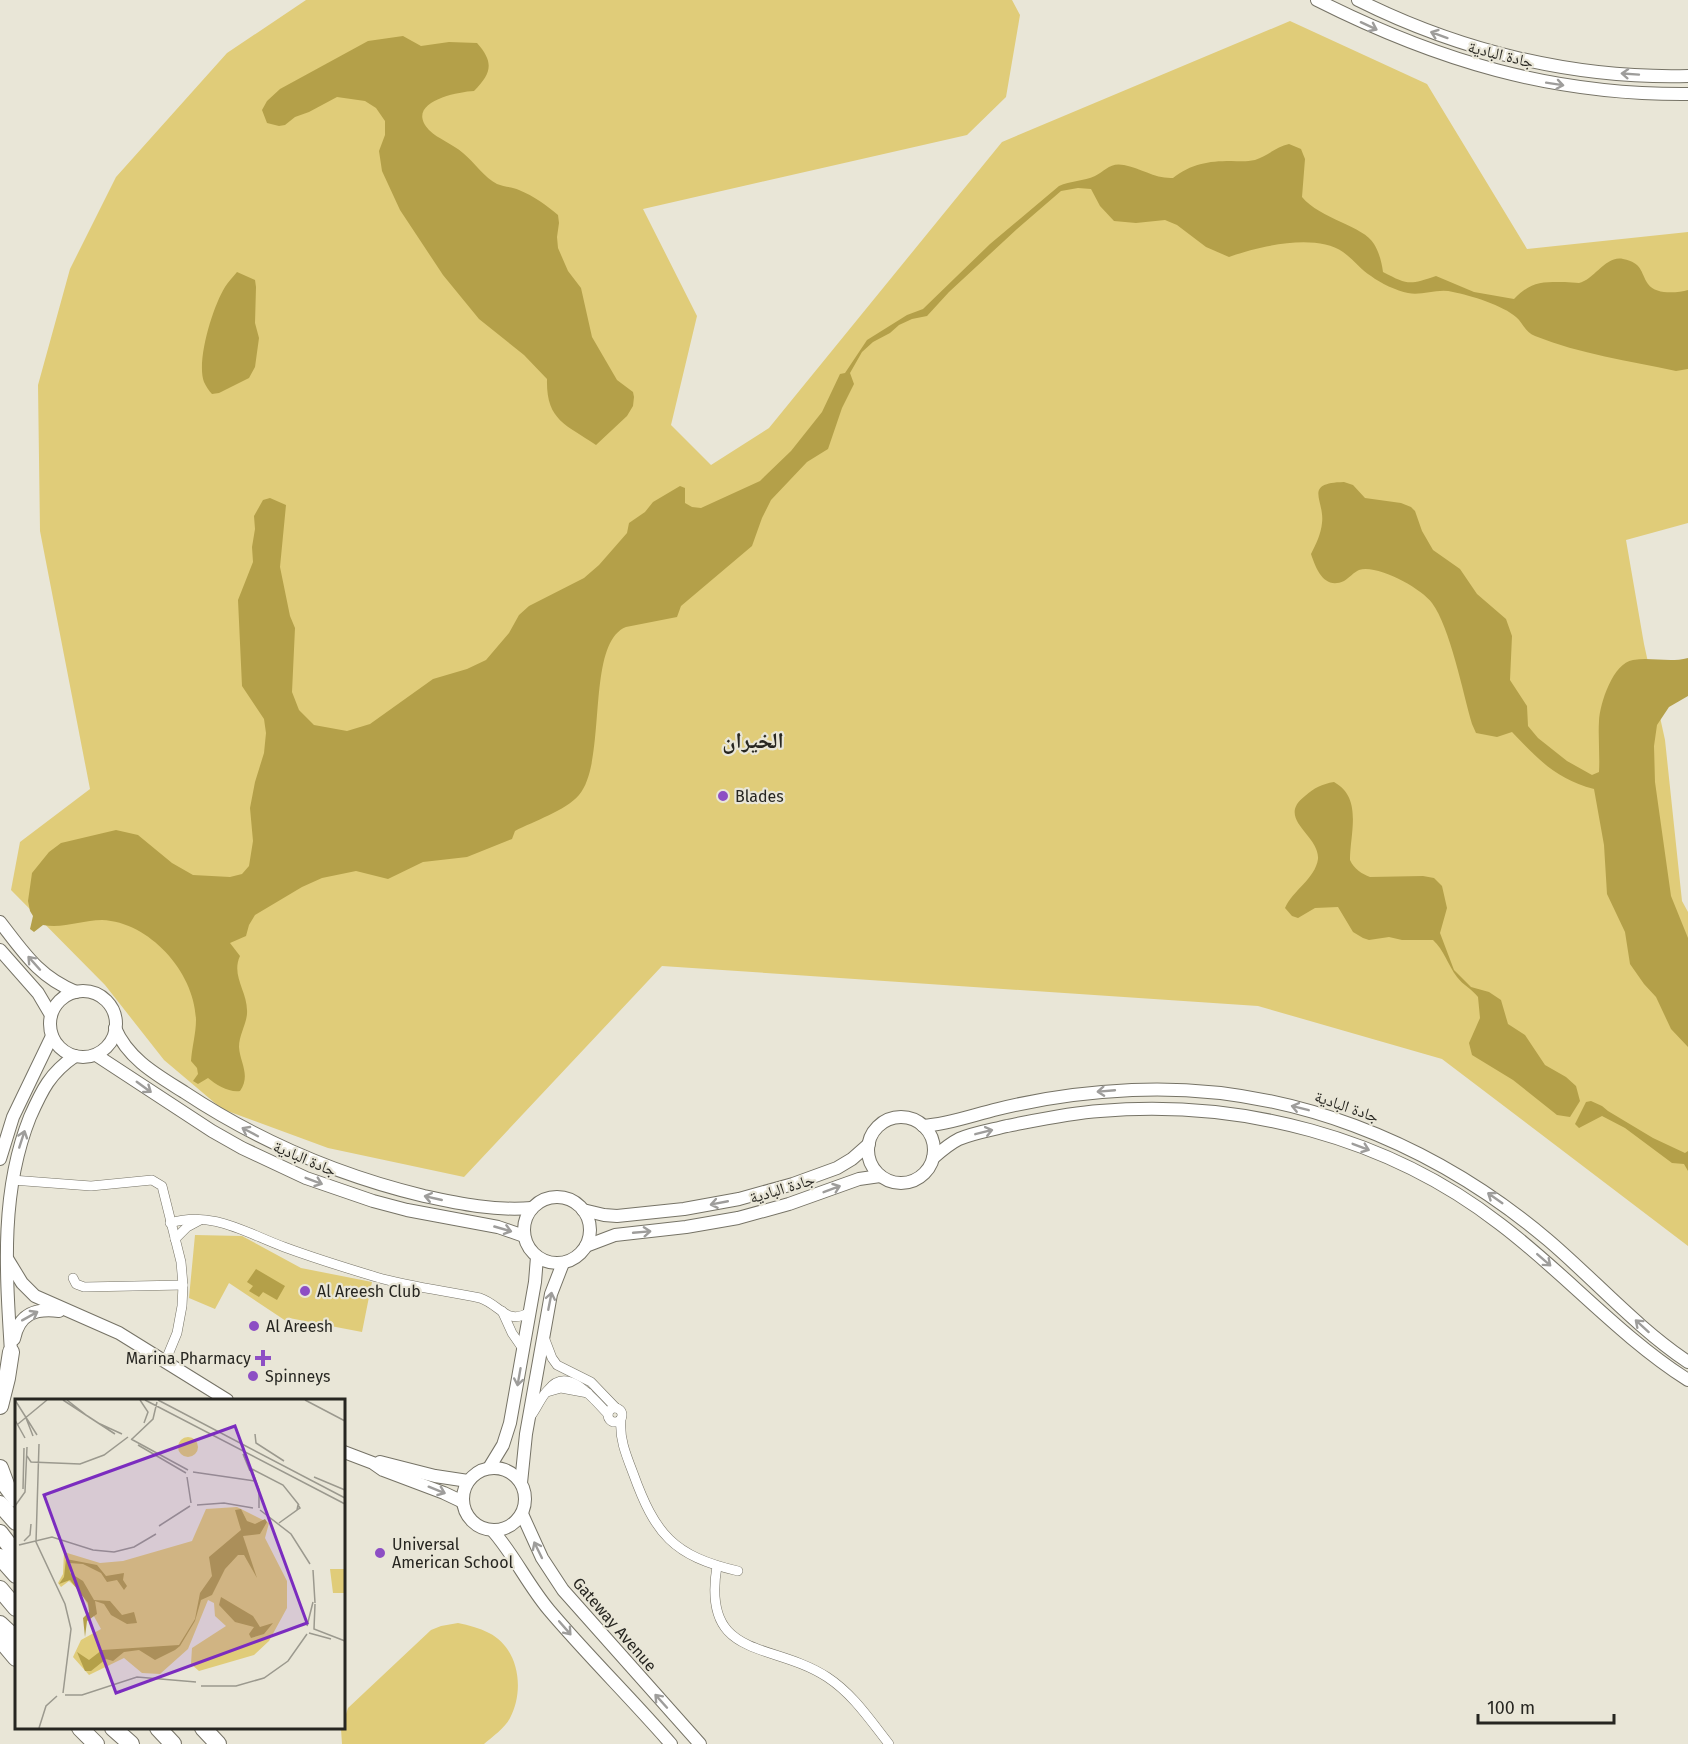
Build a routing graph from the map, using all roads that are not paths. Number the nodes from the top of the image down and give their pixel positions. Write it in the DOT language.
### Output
graph roads {
  1 [pos="1317,0"];
  2 [pos="1358,0"];
  3 [pos="1688,76"];
  4 [pos="1688,94"];
  5 [pos="0,922"];
  6 [pos="0,950"];
  7 [pos="76,992"];
  8 [pos="51,1015"];
  9 [pos="116,1028"];
  10 [pos="52,1036"];
  11 [pos="96,1054"];
  12 [pos="75,1056"];
  13 [pos="1230,1095"];
  14 [pos="1180,1109"];
  15 [pos="923,1126"];
  16 [pos="869,1144"];
  17 [pos="933,1158"];
  18 [pos="0,1159"];
  19 [pos="880,1176"];
  20 [pos="12,1180"];
  21 [pos="532,1208"];
  22 [pos="583,1210"];
  23 [pos="202,1219"];
  24 [pos="170,1223"];
  25 [pos="524,1236"];
  26 [pos="175,1239"];
  27 [pos="586,1246"];
  28 [pos="537,1257"];
  29 [pos="7,1259"];
  30 [pos="563,1263"];
  31 [pos="73,1278"];
  32 [pos="183,1286"];
  33 [pos="502,1311"];
  34 [pos="530,1312"];
  35 [pos="71,1313"];
  36 [pos="544,1336"];
  37 [pos="524,1349"];
  38 [pos="11,1352"];
  39 [pos="161,1360"];
  40 [pos="1688,1362"];
  41 [pos="1688,1380"];
  42 [pos="224,1399"];
  43 [pos="0,1406"];
  44 [pos="614,1415"];
  45 [pos="530,1417"];
  46 [pos="345,1452"];
  47 [pos="373,1463"];
  48 [pos="0,1468"];
  49 [pos="489,1468"];
  50 [pos="468,1481"];
  51 [pos="521,1483"];
  52 [pos="15,1498"];
  53 [pos="463,1502"];
  54 [pos="0,1504"];
  55 [pos="522,1514"];
  56 [pos="15,1521"];
  57 [pos="493,1531"];
  58 [pos="0,1533"];
  59 [pos="15,1553"];
  60 [pos="0,1557"];
  61 [pos="717,1566"];
  62 [pos="738,1571"];
  63 [pos="15,1574"];
  64 [pos="0,1589"];
  65 [pos="15,1607"];
  66 [pos="0,1624"];
  67 [pos="0,1639"];
  68 [pos="15,1639"];
  69 [pos="15,1657"];
  70 [pos="81,1729"];
  71 [pos="114,1729"];
  72 [pos="125,1729"];
  73 [pos="159,1729"];
  74 [pos="204,1729"];
  75 [pos="96,1744"];
  76 [pos="131,1744"];
  77 [pos="139,1744"];
  78 [pos="173,1744"];
  79 [pos="218,1744"];
  80 [pos="670,1744"];
  81 [pos="700,1744"];
  82 [pos="889,1744"];
  1 -- 4 [label="street, جادة البادية, one-way"];
  3 -- 2 [label="street, جادة البادية, one-way"];
  7 -- 5 [label="street, one-way"];
  6 -- 8 [label="street"];
  7 -- 8 [label="street"];
  7 -- 9 [label="street"];
  8 -- 10 [label="street"];
  9 -- 11 [label="street"];
  21 -- 9 [label="street, جادة البادية, one-way"];
  10 -- 12 [label="street"];
  10 -- 18 [label="street"];
  11 -- 12 [label="street"];
  11 -- 25 [label="street, جادة البادية, one-way"];
  20 -- 12 [label="street, one-way"];
  13 -- 14 [label="street"];
  13 -- 15 [label="street, جادة البادية, one-way"];
  40 -- 13 [label="street, جادة البادية, one-way"];
  17 -- 14 [label="street, جادة البادية, one-way"];
  14 -- 41 [label="street, جادة البادية, one-way"];
  15 -- 16 [label="street"];
  15 -- 17 [label="street"];
  16 -- 19 [label="street"];
  16 -- 22 [label="street, جادة البادية, one-way"];
  17 -- 19 [label="street"];
  27 -- 19 [label="street, جادة البادية, one-way"];
  20 -- 24 [label="street"];
  20 -- 29 [label="street"];
  21 -- 22 [label="street"];
  21 -- 25 [label="street"];
  22 -- 27 [label="street"];
  23 -- 24 [label="street"];
  23 -- 26 [label="street"];
  23 -- 33 [label="street"];
  24 -- 26 [label="street"];
  25 -- 28 [label="street"];
  26 -- 32 [label="street"];
  27 -- 30 [label="street"];
  28 -- 30 [label="street"];
  28 -- 34 [label="street"];
  29 -- 35 [label="street"];
  29 -- 38 [label="street"];
  36 -- 30 [label="street, one-way"];
  31 -- 32 [label="street"];
  32 -- 39 [label="street"];
  33 -- 34 [label="street"];
  33 -- 37 [label="street"];
  34 -- 37 [label="street"];
  38 -- 35 [label="street, one-way"];
  35 -- 39 [label="street"];
  36 -- 44 [label="street"];
  36 -- 45 [label="street"];
  37 -- 49 [label="street, one-way"];
  38 -- 43 [label="highway"];
  39 -- 42 [label="street"];
  44 -- 45 [label="street"];
  44 -- 61 [label="street"];
  45 -- 51 [label="street"];
  46 -- 47 [label="street"];
  47 -- 50 [label="street"];
  47 -- 53 [label="street, one-way"];
  48 -- 52 [label="highway"];
  49 -- 50 [label="street"];
  49 -- 51 [label="street"];
  50 -- 53 [label="street"];
  51 -- 55 [label="street"];
  53 -- 57 [label="street"];
  54 -- 56 [label="highway"];
  55 -- 57 [label="street"];
  81 -- 55 [label="street, Gateway Avenue, one-way"];
  57 -- 80 [label="street, one-way"];
  58 -- 59 [label="highway"];
  60 -- 63 [label="highway"];
  61 -- 62 [label="street"];
  61 -- 82 [label="street"];
  64 -- 65 [label="highway"];
  66 -- 68 [label="highway"];
  67 -- 69 [label="highway"];
  70 -- 75 [label="highway"];
  71 -- 76 [label="highway"];
  72 -- 77 [label="highway"];
  73 -- 78 [label="highway"];
  74 -- 79 [label="highway"];
}
